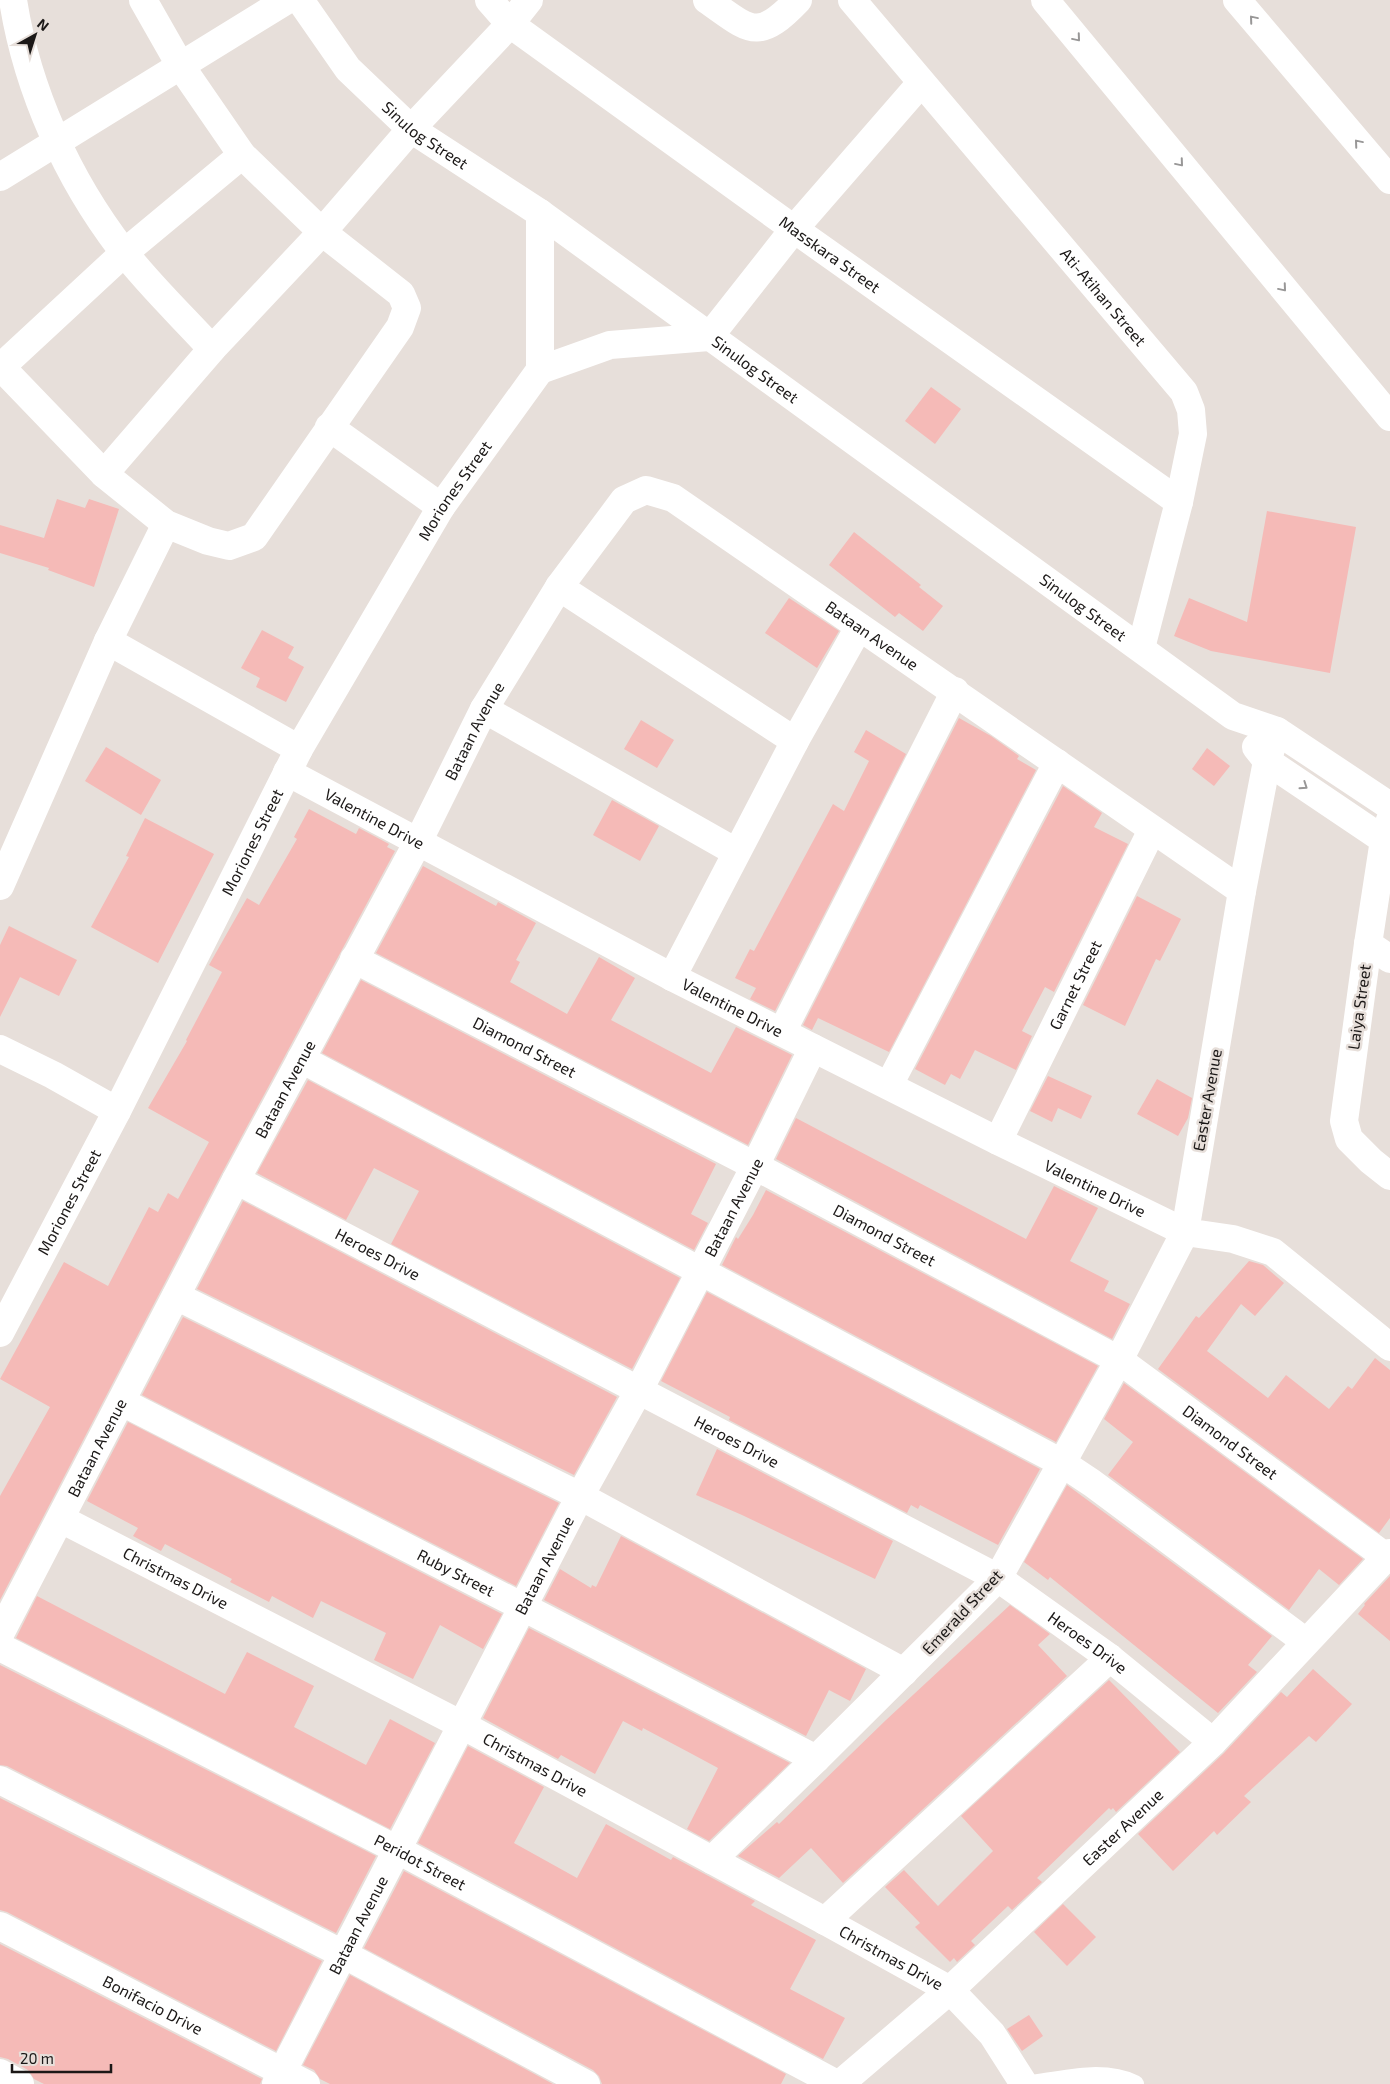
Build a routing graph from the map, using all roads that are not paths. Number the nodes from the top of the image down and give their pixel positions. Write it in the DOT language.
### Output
graph roads {
  1 [pos="13,0"];
  2 [pos="142,0"];
  3 [pos="287,0"];
  4 [pos="300,0"];
  5 [pos="489,0"];
  6 [pos="529,0"];
  7 [pos="707,0"];
  8 [pos="798,0"];
  9 [pos="852,0"];
  10 [pos="1046,0"];
  11 [pos="1237,0"];
  12 [pos="510,24"];
  13 [pos="180,65"];
  14 [pos="921,83"];
  15 [pos="411,129"];
  16 [pos="55,142"];
  17 [pos="242,155"];
  18 [pos="0,177"];
  19 [pos="1390,180"];
  20 [pos="540,213"];
  21 [pos="794,229"];
  22 [pos="322,232"];
  23 [pos="124,253"];
  24 [pos="709,337"];
  25 [pos="212,349"];
  26 [pos="0,367"];
  27 [pos="540,370"];
  28 [pos="1390,417"];
  29 [pos="329,427"];
  30 [pos="104,474"];
  31 [pos="1179,502"];
  32 [pos="441,506"];
  33 [pos="166,524"];
  34 [pos="559,587"];
  35 [pos="859,627"];
  36 [pos="108,641"];
  37 [pos="1142,648"];
  38 [pos="955,692"];
  39 [pos="484,709"];
  40 [pos="1233,716"];
  41 [pos="1277,731"];
  42 [pos="795,741"];
  43 [pos="293,760"];
  44 [pos="1267,761"];
  45 [pos="1057,763"];
  46 [pos="1390,806"];
  47 [pos="1152,830"];
  48 [pos="1388,834"];
  49 [pos="419,840"];
  50 [pos="736,852"];
  51 [pos="0,886"];
  52 [pos="1242,891"];
  53 [pos="1379,952"];
  54 [pos="354,959"];
  55 [pos="672,977"];
  56 [pos="782,1032"];
  57 [pos="813,1048"];
  58 [pos="0,1049"];
  59 [pos="301,1059"];
  60 [pos="889,1085"];
  61 [pos="117,1111"];
  62 [pos="998,1141"];
  63 [pos="755,1166"];
  64 [pos="1390,1176"];
  65 [pos="236,1180"];
  66 [pos="1185,1232"];
  67 [pos="700,1271"];
  68 [pos="176,1296"];
  69 [pos="0,1333"];
  70 [pos="1390,1347"];
  71 [pos="1119,1360"];
  72 [pos="639,1390"];
  73 [pos="122,1402"];
  74 [pos="1062,1463"];
  75 [pos="580,1496"];
  76 [pos="61,1519"];
  77 [pos="1388,1555"];
  78 [pos="998,1578"];
  79 [pos="523,1607"];
  80 [pos="0,1634"];
  81 [pos="1306,1642"];
  82 [pos="0,1647"];
  83 [pos="1110,1658"];
  84 [pos="904,1672"];
  85 [pos="462,1726"];
  86 [pos="1213,1742"];
  87 [pos="816,1759"];
  88 [pos="0,1780"];
  89 [pos="396,1849"];
  90 [pos="712,1860"];
  91 [pos="824,1921"];
  92 [pos="0,1926"];
  93 [pos="344,1954"];
  94 [pos="950,1990"];
  95 [pos="0,2074"];
  96 [pos="288,2080"];
  97 [pos="20,2084"];
  98 [pos="586,2084"];
  99 [pos="839,2084"];
  100 [pos="1024,2084"];
  101 [pos="1033,2084"];
  102 [pos="1134,2084"];
  1 -- 16 [label="street"];
  2 -- 13 [label="street"];
  3 -- 13 [label="street"];
  4 -- 15 [label="street, Sinulog Street"];
  5 -- 12 [label="street, Masskara Street"];
  6 -- 12 [label="street"];
  7 -- 8 [label="street"];
  9 -- 14 [label="street, Ati-Atihan Street"];
  10 -- 28 [label="street, one-way"];
  19 -- 11 [label="street, one-way"];
  12 -- 15 [label="street"];
  12 -- 21 [label="street, Masskara Street"];
  13 -- 16 [label="street"];
  13 -- 17 [label="street"];
  14 -- 21 [label="street"];
  14 -- 31 [label="street, Ati-Atihan Street"];
  15 -- 20 [label="street, Sinulog Street"];
  15 -- 22 [label="street"];
  16 -- 18 [label="street"];
  16 -- 23 [label="street"];
  17 -- 22 [label="street"];
  17 -- 23 [label="street"];
  20 -- 24 [label="street, Sinulog Street"];
  20 -- 27 [label="street"];
  21 -- 24 [label="street"];
  21 -- 31 [label="street, Masskara Street"];
  22 -- 25 [label="street"];
  22 -- 29 [label="street"];
  23 -- 25 [label="street"];
  23 -- 26 [label="street"];
  24 -- 27 [label="street"];
  24 -- 37 [label="street, Sinulog Street"];
  25 -- 30 [label="street"];
  26 -- 30 [label="street"];
  27 -- 32 [label="street, Moriones Street"];
  29 -- 32 [label="street"];
  29 -- 33 [label="street"];
  30 -- 33 [label="street"];
  31 -- 37 [label="street, Ati-Atihan Street"];
  32 -- 43 [label="street, Moriones Street"];
  33 -- 36 [label="street"];
  34 -- 35 [label="street, Bataan Avenue"];
  34 -- 39 [label="street, Bataan Avenue"];
  34 -- 42 [label="street"];
  35 -- 38 [label="street, Bataan Avenue"];
  35 -- 42 [label="street"];
  36 -- 43 [label="street, Valentine Drive"];
  36 -- 51 [label="street"];
  37 -- 40 [label="street, Sinulog Street"];
  38 -- 45 [label="street, Bataan Avenue"];
  38 -- 56 [label="street"];
  39 -- 49 [label="street, Bataan Avenue"];
  39 -- 50 [label="street"];
  40 -- 41 [label="street"];
  40 -- 44 [label="street"];
  41 -- 44 [label="street, Easter Avenue"];
  41 -- 46 [label="street"];
  42 -- 50 [label="street"];
  43 -- 49 [label="street, Valentine Drive"];
  43 -- 61 [label="street, Moriones Street"];
  44 -- 48 [label="street, one-way"];
  44 -- 52 [label="street, Easter Avenue"];
  45 -- 47 [label="street, Bataan Avenue"];
  45 -- 60 [label="street"];
  47 -- 52 [label="street, Bataan Avenue"];
  47 -- 62 [label="street, Garnet Street"];
  48 -- 53 [label="street, Laiya Street"];
  49 -- 54 [label="street, Bataan Avenue"];
  49 -- 55 [label="street, Valentine Drive"];
  50 -- 55 [label="street"];
  52 -- 66 [label="street, Easter Avenue"];
  53 -- 64 [label="street, Laiya Street"];
  54 -- 59 [label="street, Bataan Avenue"];
  54 -- 63 [label="street, Diamond Street"];
  55 -- 56 [label="street, Valentine Drive"];
  56 -- 57 [label="street, Valentine Drive"];
  57 -- 60 [label="street, Valentine Drive"];
  57 -- 63 [label="street, Bataan Avenue"];
  58 -- 61 [label="street"];
  59 -- 65 [label="street, Bataan Avenue"];
  59 -- 67 [label="street"];
  60 -- 62 [label="street, Valentine Drive"];
  61 -- 69 [label="street, Moriones Street"];
  62 -- 66 [label="street, Valentine Drive"];
  63 -- 67 [label="street, Bataan Avenue"];
  63 -- 71 [label="street, Diamond Street"];
  65 -- 68 [label="street, Bataan Avenue"];
  65 -- 72 [label="street, Heroes Drive"];
  66 -- 70 [label="street"];
  66 -- 71 [label="street, Emerald Street"];
  67 -- 72 [label="street, Bataan Avenue"];
  67 -- 74 [label="street"];
  68 -- 73 [label="street, Bataan Avenue"];
  68 -- 75 [label="street"];
  71 -- 74 [label="street, Emerald Street"];
  71 -- 77 [label="street, Diamond Street"];
  72 -- 75 [label="street, Bataan Avenue"];
  72 -- 78 [label="street, Heroes Drive"];
  73 -- 76 [label="street, Bataan Avenue"];
  73 -- 79 [label="street, Ruby Street"];
  74 -- 78 [label="street, Emerald Street"];
  74 -- 81 [label="street"];
  75 -- 79 [label="street, Bataan Avenue"];
  75 -- 84 [label="street"];
  76 -- 80 [label="street, Bataan Avenue"];
  76 -- 85 [label="street, Christmas Drive"];
  77 -- 81 [label="street, Easter Avenue"];
  78 -- 83 [label="street, Heroes Drive"];
  78 -- 84 [label="street, Emerald Street"];
  79 -- 85 [label="street, Bataan Avenue"];
  79 -- 87 [label="street, Ruby Street"];
  81 -- 86 [label="street, Easter Avenue"];
  82 -- 89 [label="street, Peridot Street"];
  83 -- 86 [label="street, Heroes Drive"];
  83 -- 91 [label="street"];
  84 -- 87 [label="street, Emerald Street"];
  85 -- 89 [label="street, Bataan Avenue"];
  85 -- 90 [label="street, Christmas Drive"];
  86 -- 94 [label="street, Easter Avenue"];
  87 -- 90 [label="street, Emerald Street"];
  88 -- 93 [label="street"];
  89 -- 93 [label="street, Bataan Avenue"];
  89 -- 99 [label="street, Peridot Street"];
  90 -- 91 [label="street, Christmas Drive"];
  91 -- 94 [label="street, Christmas Drive"];
  92 -- 96 [label="street, Bonifacio Drive"];
  93 -- 96 [label="street, Bataan Avenue"];
  93 -- 98 [label="street"];
  94 -- 99 [label="street, Easter Avenue"];
  94 -- 100 [label="street, Christmas Drive"];
  95 -- 97 [label="street"];
  101 -- 102 [label="lane"];
}
